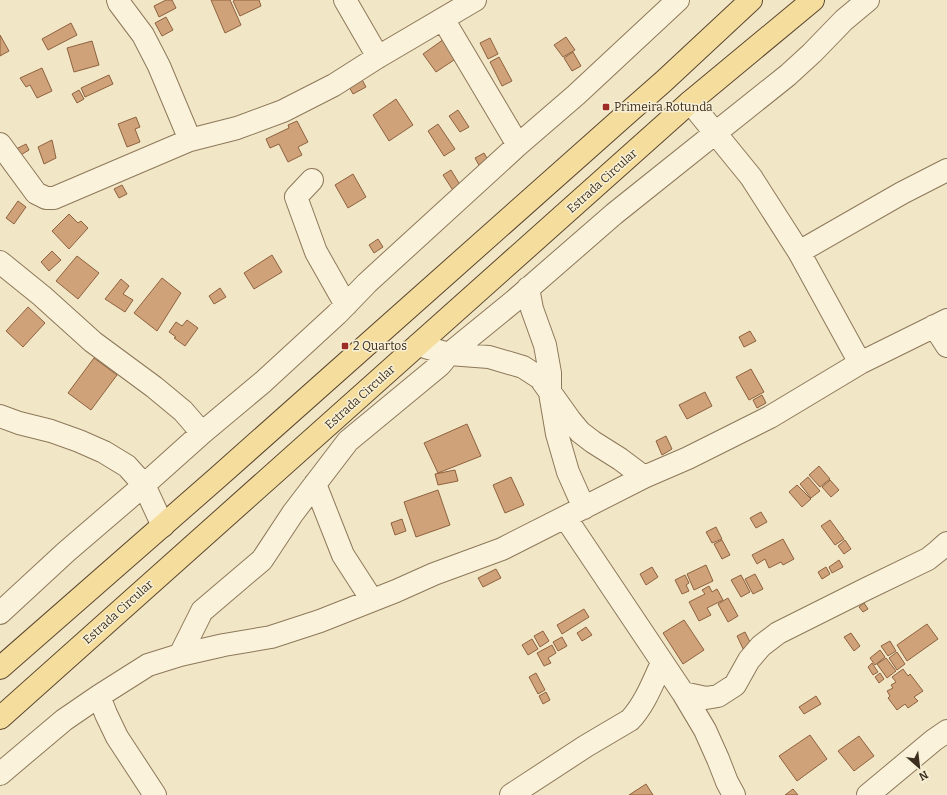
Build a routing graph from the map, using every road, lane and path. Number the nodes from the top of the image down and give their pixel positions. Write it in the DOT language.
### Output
graph roads {
  1 [pos="118,0"];
  2 [pos="345,0"];
  3 [pos="476,0"];
  4 [pos="678,0"];
  5 [pos="751,0"];
  6 [pos="813,0"];
  7 [pos="868,0"];
  8 [pos="443,19"];
  9 [pos="378,57"];
  10 [pos="690,102"];
  11 [pos="715,133"];
  12 [pos="190,140"];
  13 [pos="0,144"];
  14 [pos="518,145"];
  15 [pos="947,170"];
  16 [pos="312,180"];
  17 [pos="799,252"];
  18 [pos="0,262"];
  19 [pos="528,288"];
  20 [pos="346,305"];
  21 [pos="940,323"];
  22 [pos="418,345"];
  23 [pos="947,346"];
  24 [pos="449,354"];
  25 [pos="860,363"];
  26 [pos="550,392"];
  27 [pos="0,416"];
  28 [pos="202,433"];
  29 [pos="644,477"];
  30 [pos="315,484"];
  31 [pos="144,485"];
  32 [pos="584,508"];
  33 [pos="565,518"];
  34 [pos="163,526"];
  35 [pos="947,543"];
  36 [pos="372,600"];
  37 [pos="0,612"];
  38 [pos="180,655"];
  39 [pos="662,663"];
  40 [pos="0,668"];
  41 [pos="683,693"];
  42 [pos="99,696"];
  43 [pos="0,718"];
  44 [pos="947,731"];
  45 [pos="0,774"];
  46 [pos="155,795"];
  47 [pos="511,795"];
  48 [pos="734,795"];
  49 [pos="868,795"];
  1 -- 12 [label="street"];
  2 -- 9 [label="street"];
  3 -- 8 [label="street"];
  4 -- 14 [label="street"];
  5 -- 34 [label="main road"];
  6 -- 10 [label="main road, Estrada Circular"];
  7 -- 11 [label="street"];
  8 -- 9 [label="street"];
  8 -- 14 [label="street"];
  9 -- 12 [label="street"];
  10 -- 11 [label="street"];
  10 -- 22 [label="main road, Estrada Circular"];
  11 -- 17 [label="street"];
  11 -- 19 [label="street"];
  12 -- 13 [label="street"];
  14 -- 20 [label="street"];
  15 -- 17 [label="street"];
  16 -- 20 [label="street"];
  17 -- 25 [label="street"];
  18 -- 28 [label="street"];
  19 -- 24 [label="street"];
  19 -- 26 [label="street"];
  20 -- 28 [label="street"];
  21 -- 23 [label="street"];
  21 -- 25 [label="street"];
  22 -- 24 [label="street"];
  22 -- 43 [label="main road, Estrada Circular"];
  24 -- 26 [label="street"];
  24 -- 30 [label="street"];
  25 -- 29 [label="street"];
  26 -- 29 [label="street"];
  26 -- 32 [label="street"];
  27 -- 31 [label="street"];
  28 -- 31 [label="street"];
  29 -- 32 [label="street"];
  30 -- 36 [label="street"];
  30 -- 38 [label="street"];
  31 -- 34 [label="street"];
  31 -- 37 [label="street"];
  32 -- 33 [label="street"];
  33 -- 36 [label="street"];
  33 -- 39 [label="street"];
  34 -- 40 [label="main road"];
  35 -- 41 [label="street"];
  36 -- 38 [label="street"];
  38 -- 42 [label="street"];
  39 -- 41 [label="street"];
  39 -- 47 [label="street"];
  41 -- 48 [label="street"];
  42 -- 45 [label="street"];
  42 -- 46 [label="street"];
  44 -- 49 [label="street"];
}
